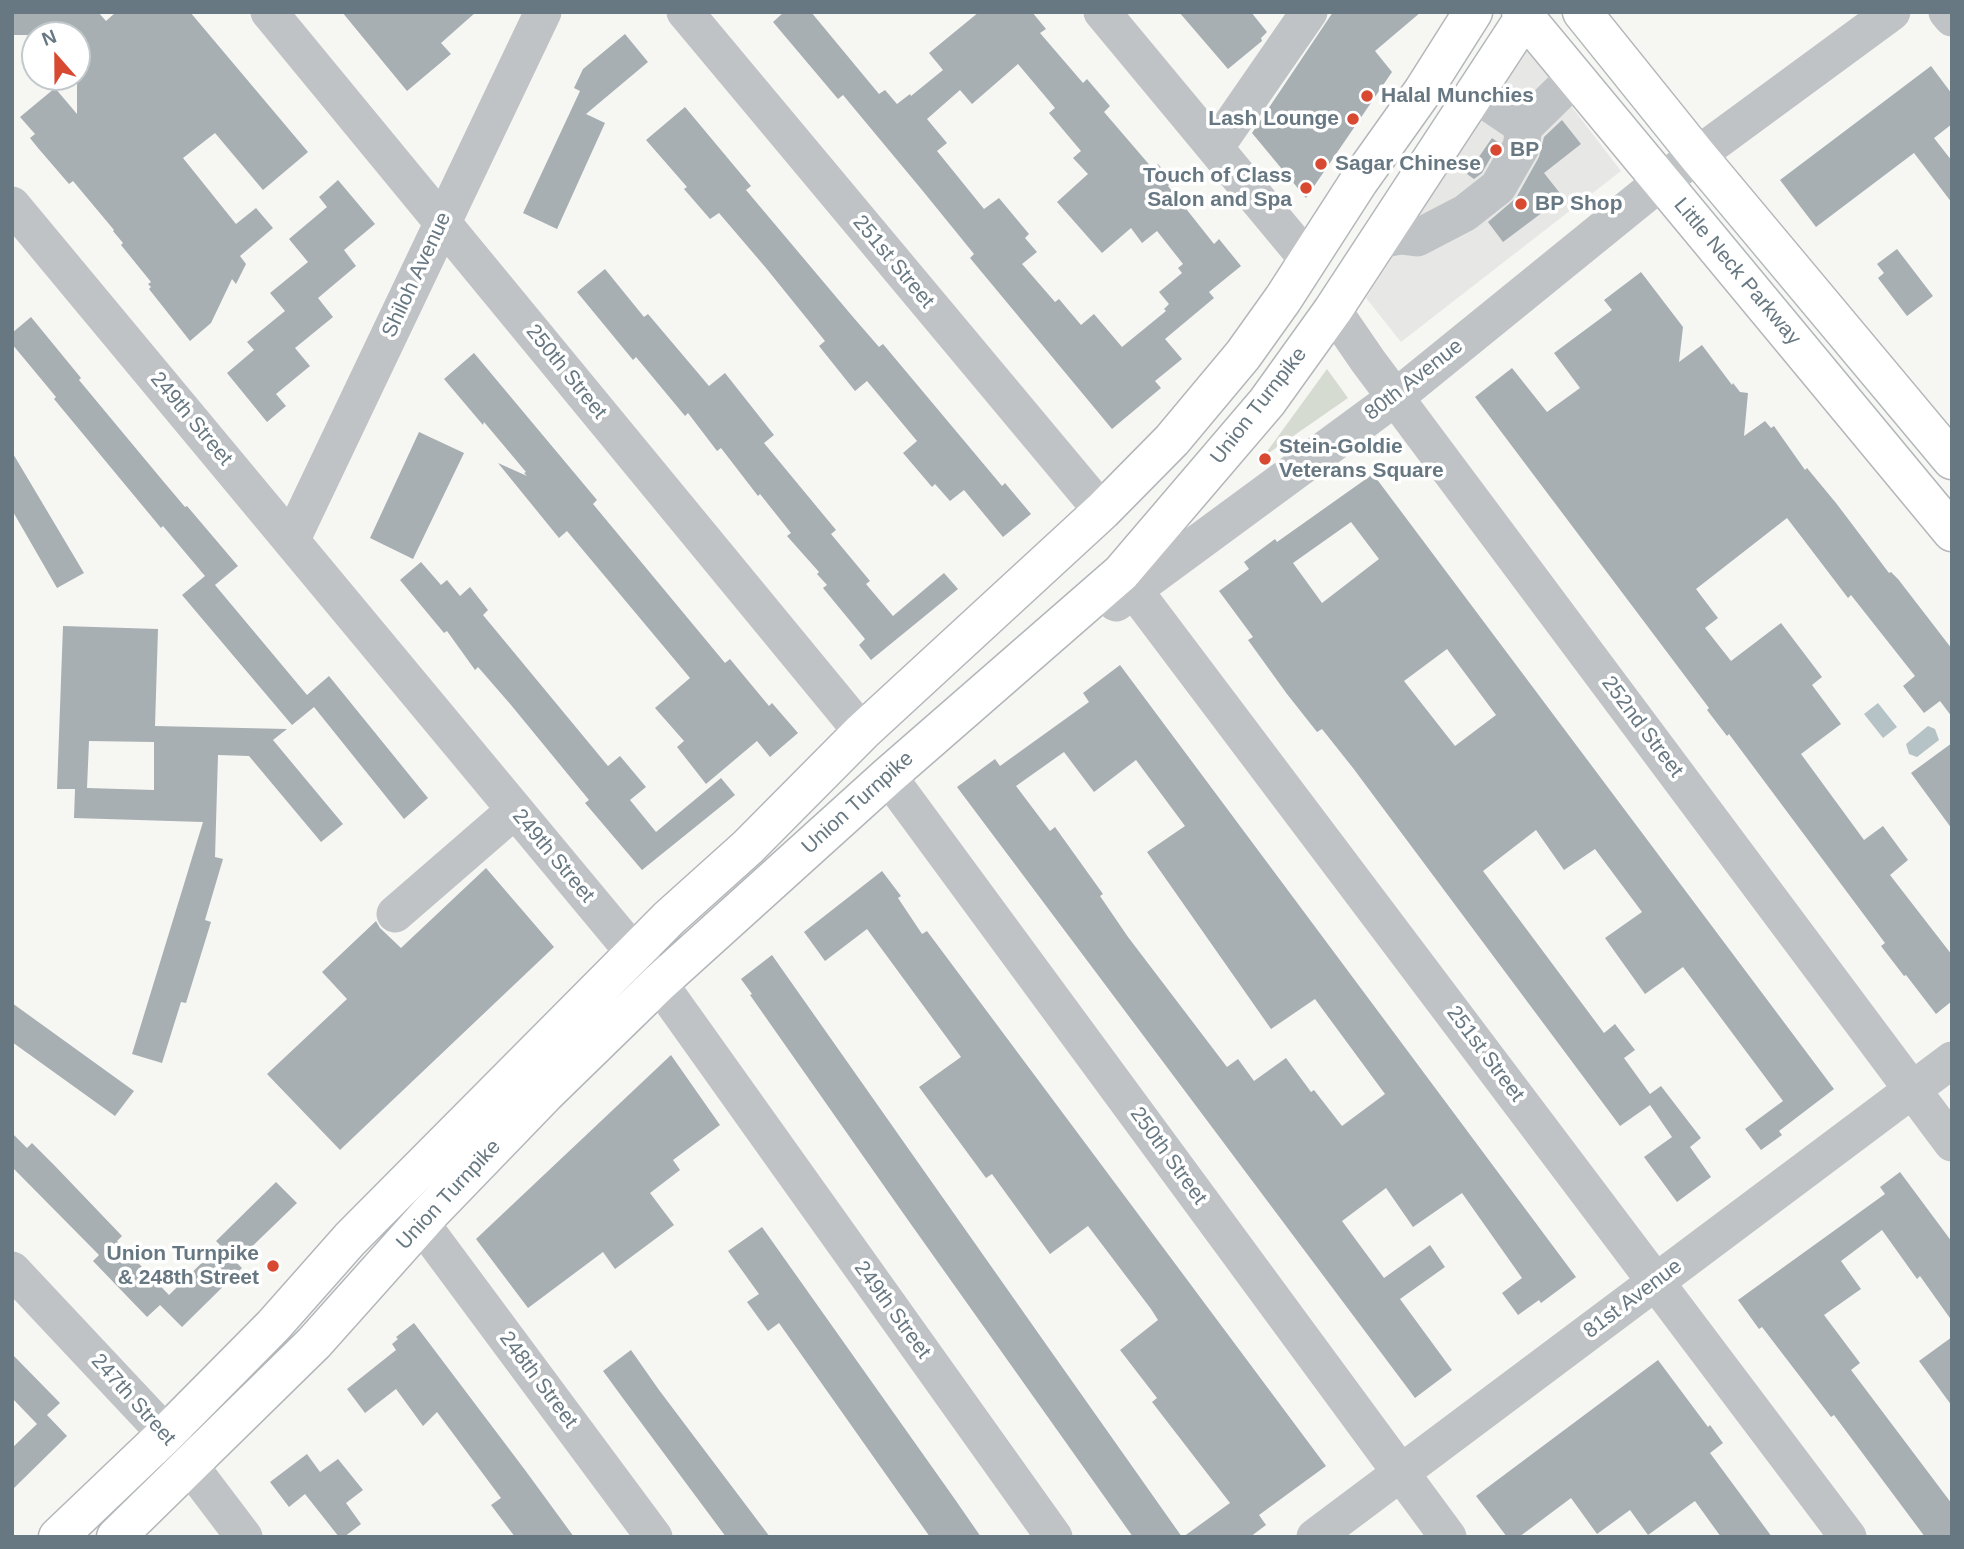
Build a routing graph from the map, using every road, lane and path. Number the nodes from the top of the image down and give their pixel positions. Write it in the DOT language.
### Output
graph roads {
  1 [pos="269,12"];
  2 [pos="544,12"];
  3 [pos="685,12"];
  4 [pos="1102,12"];
  5 [pos="1309,12"];
  6 [pos="1473,12"];
  7 [pos="1892,12"];
  8 [pos="1947,12"];
  9 [pos="1525,14"];
  10 [pos="1591,16"];
  11 [pos="1952,18"];
  12 [pos="1575,77"];
  13 [pos="1474,93"];
  14 [pos="1524,127"];
  15 [pos="1215,148"];
  16 [pos="1697,155"];
  17 [pos="1662,181"];
  18 [pos="14,211"];
  19 [pos="443,221"];
  20 [pos="1379,240"];
  21 [pos="1308,260"];
  22 [pos="1333,310"];
  23 [pos="1396,397"];
  24 [pos="1952,460"];
  25 [pos="1102,511"];
  26 [pos="1952,532"];
  27 [pos="292,539"];
  28 [pos="1128,581"];
  29 [pos="862,732"];
  30 [pos="888,776"];
  31 [pos="515,810"];
  32 [pos="396,914"];
  33 [pos="634,954"];
  34 [pos="659,983"];
  35 [pos="1952,1060"];
  36 [pos="1912,1090"];
  37 [pos="1952,1143"];
  38 [pos="421,1223"];
  39 [pos="12,1270"];
  40 [pos="1657,1281"];
  41 [pos="166,1434"];
  42 [pos="189,1464"];
  43 [pos="1400,1473"];
  44 [pos="58,1537"];
  45 [pos="116,1537"];
  46 [pos="244,1537"];
  47 [pos="654,1537"];
  48 [pos="1054,1537"];
  49 [pos="1315,1537"];
  50 [pos="1448,1537"];
  51 [pos="1848,1537"];
  1 -- 19 [label="street, 250th Street"];
  2 -- 19 [label="street, Shiloh Avenue"];
  3 -- 25 [label="street, 251st Street"];
  4 -- 15 [label="street"];
  5 -- 15 [label="street"];
  6 -- 21 [label="main road, Union Turnpike"];
  7 -- 16 [label="street, 80th Avenue"];
  8 -- 11 [label="street"];
  9 -- 12 [label="main road, Little Neck Parkway"];
  9 -- 13 [label="main road, Union Turnpike"];
  10 -- 16 [label="main road, Little Neck Parkway"];
  12 -- 14 [label="street"];
  12 -- 17 [label="main road, Little Neck Parkway"];
  13 -- 14 [label="street"];
  13 -- 20 [label="main road, Union Turnpike"];
  14 -- 20 [label="street"];
  15 -- 21 [label="street"];
  16 -- 17 [label="street, 80th Avenue"];
  16 -- 24 [label="main road, Little Neck Parkway"];
  17 -- 23 [label="street, 80th Avenue"];
  17 -- 26 [label="main road, Little Neck Parkway"];
  18 -- 27 [label="street, 249th Street"];
  19 -- 27 [label="street, Shiloh Avenue"];
  19 -- 29 [label="street, 250th Street"];
  20 -- 22 [label="main road, Union Turnpike"];
  21 -- 25 [label="main road, Union Turnpike"];
  22 -- 23 [label="street, 252nd Street"];
  22 -- 28 [label="main road, Union Turnpike"];
  23 -- 28 [label="street, 80th Avenue"];
  23 -- 36 [label="street, 252nd Street"];
  25 -- 29 [label="main road, Union Turnpike"];
  27 -- 31 [label="street, 249th Street"];
  28 -- 30 [label="main road, Union Turnpike"];
  28 -- 40 [label="street, 251st Street"];
  29 -- 33 [label="main road, Union Turnpike"];
  30 -- 34 [label="main road, Union Turnpike"];
  30 -- 43 [label="street, 250th Street"];
  31 -- 32 [label="street"];
  31 -- 33 [label="street, 249th Street"];
  33 -- 34 [label="street, 249th Street"];
  33 -- 41 [label="main road, Union Turnpike"];
  34 -- 38 [label="main road, Union Turnpike"];
  34 -- 48 [label="street, 249th Street"];
  35 -- 36 [label="street, 81st Avenue"];
  36 -- 37 [label="street, 252nd Street"];
  36 -- 40 [label="street, 81st Avenue"];
  38 -- 42 [label="main road, Union Turnpike"];
  38 -- 47 [label="street, 248th Street"];
  39 -- 41 [label="street, 247th Street"];
  40 -- 43 [label="street, 81st Avenue"];
  40 -- 51 [label="street, 251st Street"];
  41 -- 42 [label="street, 247th Street"];
  41 -- 44 [label="main road, Union Turnpike"];
  42 -- 45 [label="main road, Union Turnpike"];
  42 -- 46 [label="street, 247th Street"];
  43 -- 49 [label="street, 81st Avenue"];
  43 -- 50 [label="street, 250th Street"];
}
